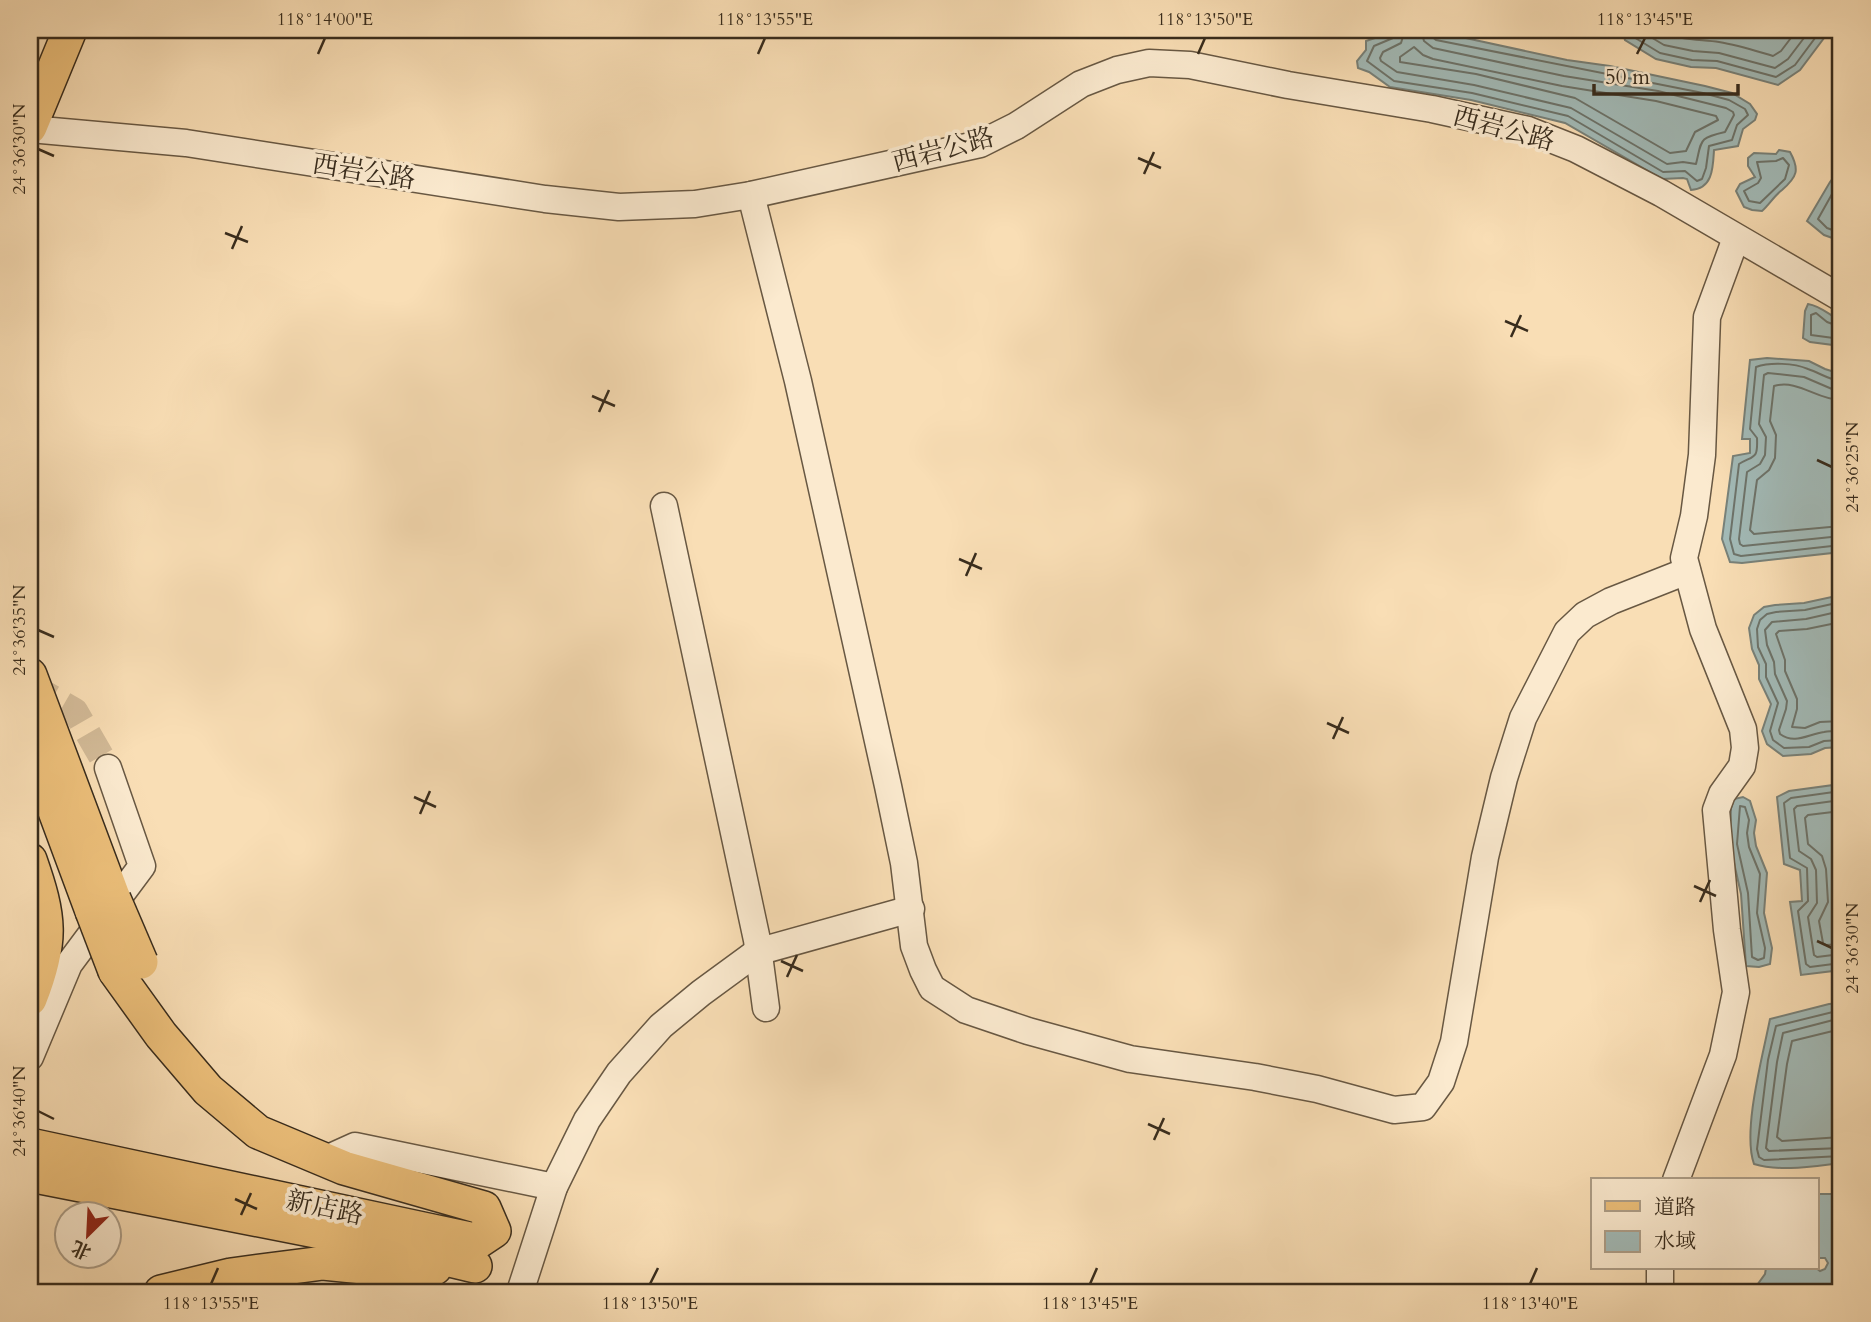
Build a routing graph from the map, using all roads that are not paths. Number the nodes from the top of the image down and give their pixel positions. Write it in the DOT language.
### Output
graph roads {
  1 [pos="70,30"];
  2 [pos="30,128"];
  3 [pos="751,195"];
  4 [pos="1736,238"];
  5 [pos="1841,298"];
  6 [pos="664,506"];
  7 [pos="1687,571"];
  8 [pos="30,675"];
  9 [pos="30,744"];
  10 [pos="108,768"];
  11 [pos="30,859"];
  12 [pos="103,905"];
  13 [pos="911,909"];
  14 [pos="757,951"];
  15 [pos="30,999"];
  16 [pos="766,1008"];
  17 [pos="30,1057"];
  18 [pos="324,1160"];
  19 [pos="41,1162"];
  20 [pos="1677,1178"];
  21 [pos="554,1187"];
  22 [pos="494,1231"];
  23 [pos="475,1266"];
  24 [pos="1660,1270"];
  25 [pos="161,1292"];
  26 [pos="520,1292"];
  27 [pos="1660,1292"];
  1 -- 2 [label="main road"];
  2 -- 3 [label="street, 西岩公路"];
  3 -- 4 [label="street, 西岩公路"];
  3 -- 13 [label="street"];
  4 -- 5 [label="street, 西岩公路"];
  4 -- 7 [label="street"];
  6 -- 14 [label="street"];
  7 -- 13 [label="street"];
  7 -- 20 [label="street"];
  8 -- 12 [label="main road"];
  9 -- 12 [label="main road"];
  10 -- 17 [label="street"];
  11 -- 15 [label="main road"];
  12 -- 18 [label="main road, bridge"];
  13 -- 14 [label="street"];
  14 -- 16 [label="street"];
  14 -- 21 [label="street"];
  18 -- 21 [label="street"];
  18 -- 22 [label="main road"];
  19 -- 22 [label="main road, 新店路"];
  19 -- 23 [label="main road, 新店路"];
  21 -- 26 [label="street"];
  22 -- 23 [label="street"];
  23 -- 25 [label="main road"];
  24 -- 27 [label="street"];
}
